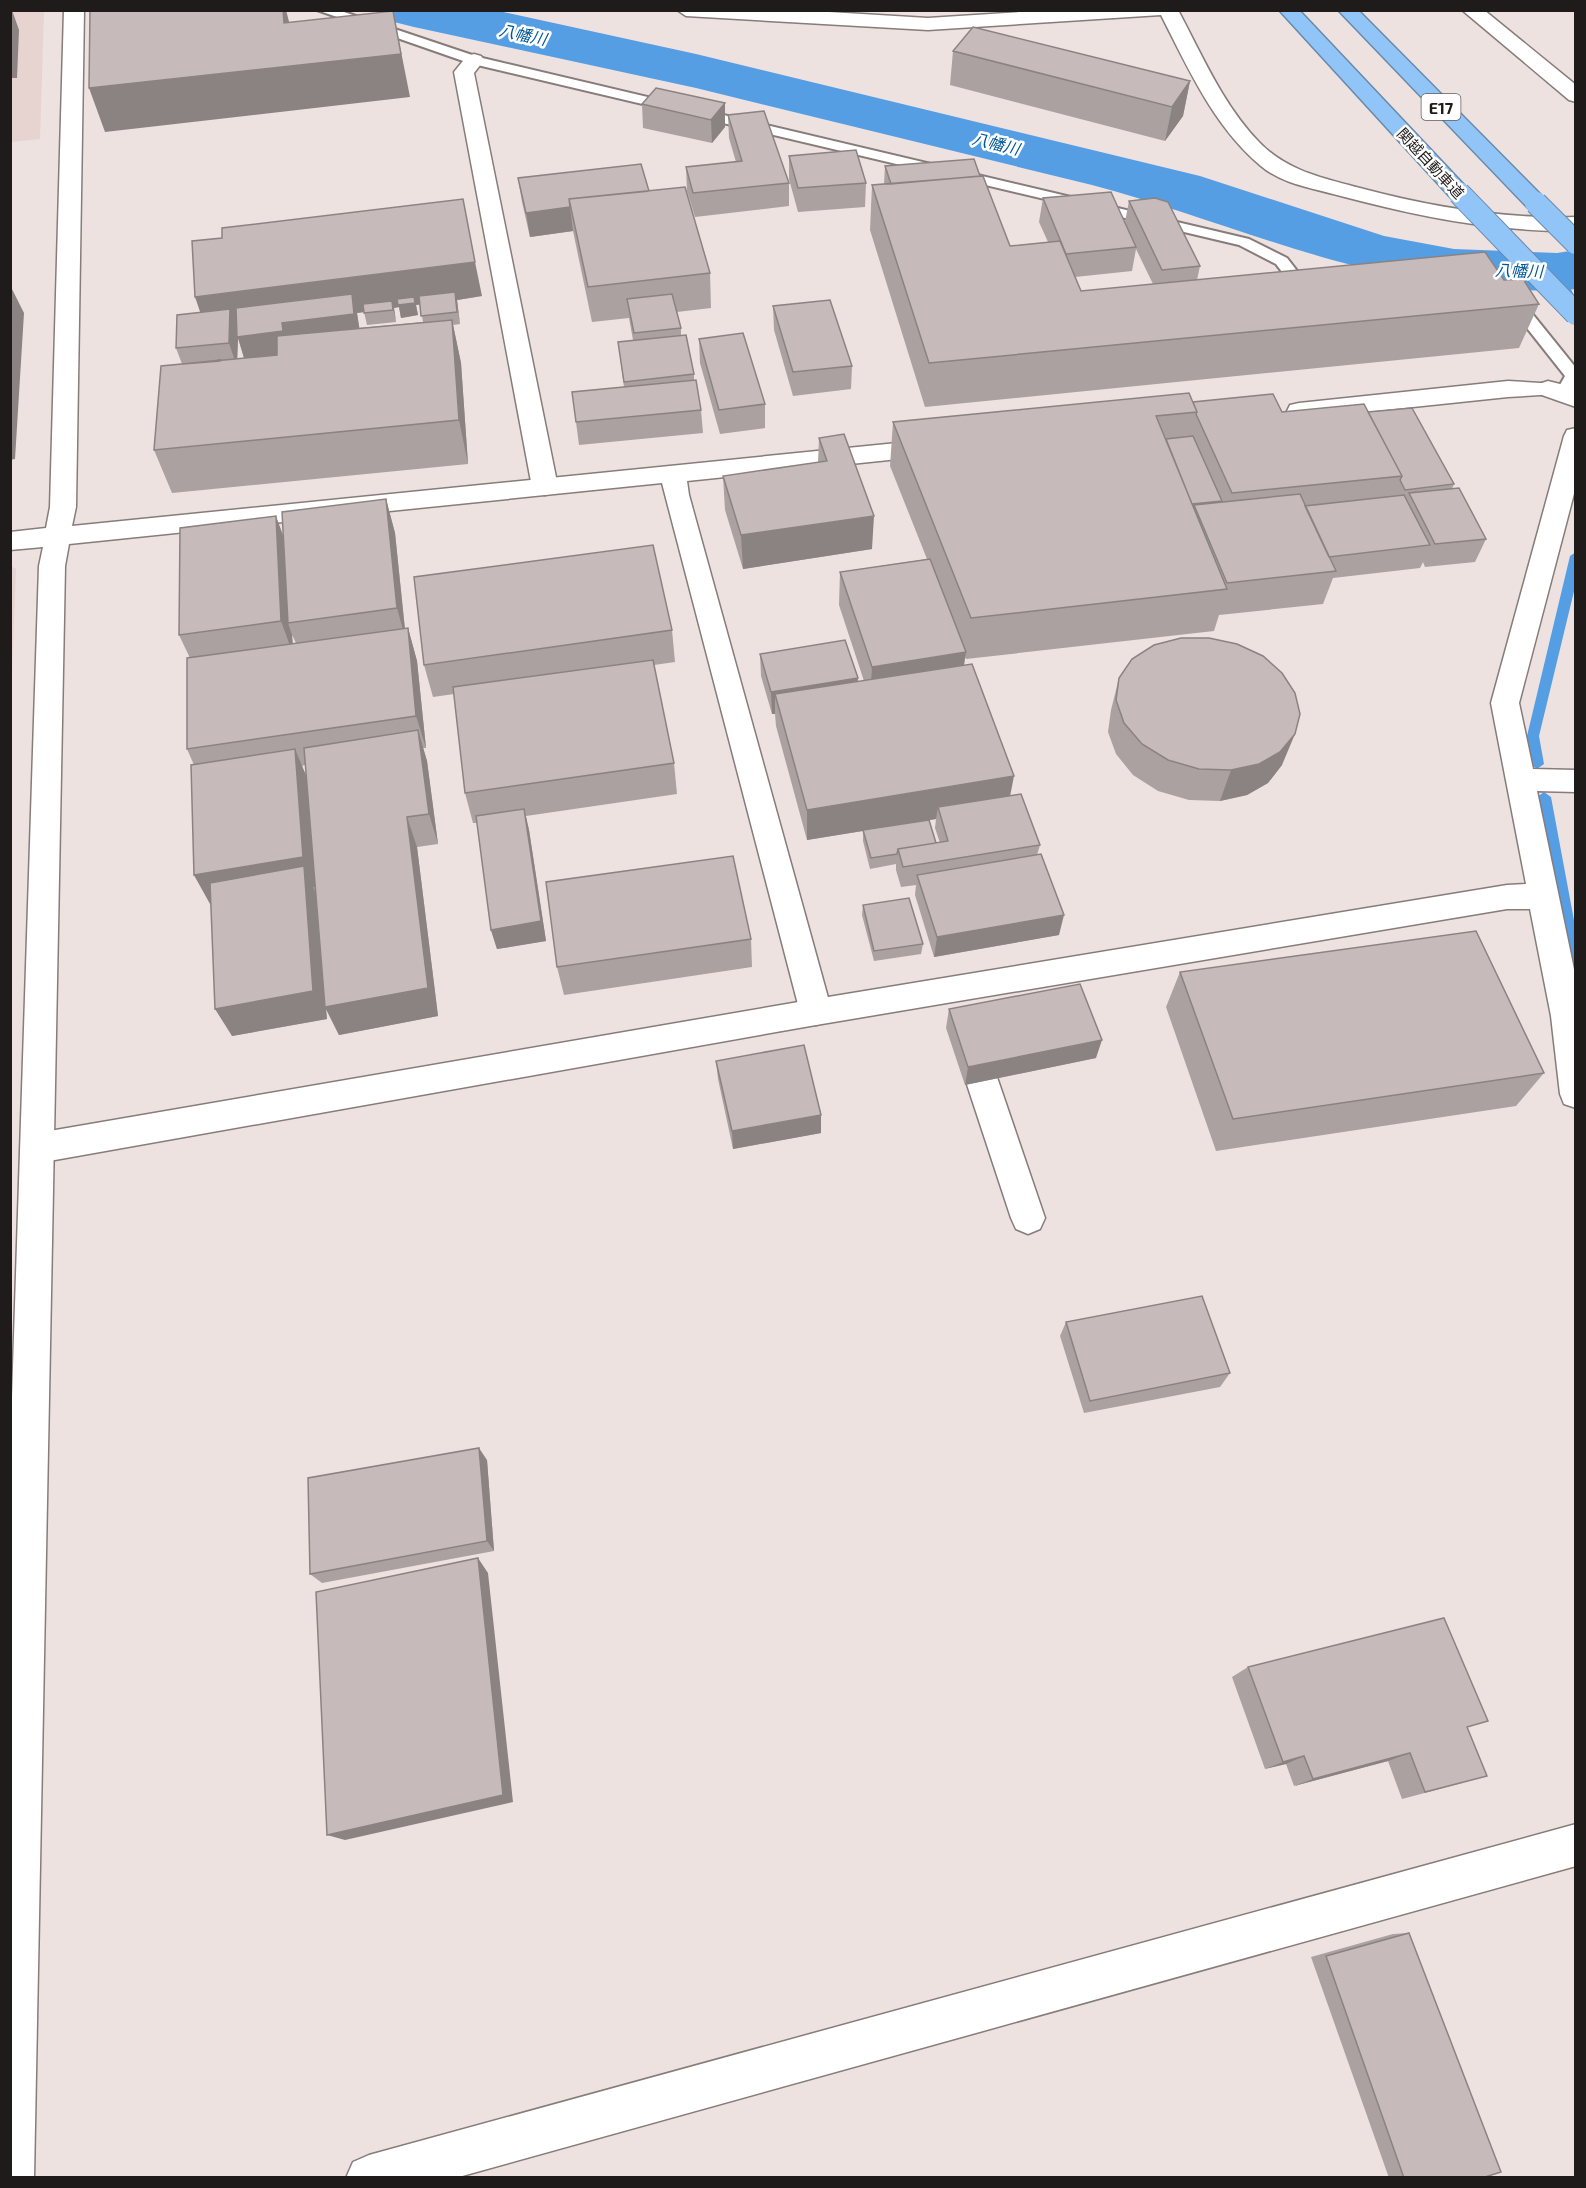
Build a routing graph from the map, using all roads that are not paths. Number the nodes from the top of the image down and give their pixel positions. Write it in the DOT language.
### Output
graph roads {
  1 [pos="74,10"];
  2 [pos="323,10"];
  3 [pos="686,10"];
  4 [pos="1157,10"];
  5 [pos="1168,10"];
  6 [pos="1288,10"];
  7 [pos="1347,10"];
  8 [pos="1471,10"];
  9 [pos="474,60"];
  10 [pos="1575,96"];
  11 [pos="1575,224"];
  12 [pos="1575,243"];
  13 [pos="1307,294"];
  14 [pos="1516,304"];
  15 [pos="1575,314"];
  16 [pos="1562,393"];
  17 [pos="1280,412"];
  18 [pos="1575,436"];
  19 [pos="959,445"];
  20 [pos="674,473"];
  21 [pos="545,487"];
  22 [pos="56,536"];
  23 [pos="10,541"];
  24 [pos="1519,780"];
  25 [pos="1575,781"];
  26 [pos="1544,896"];
  27 [pos="951,989"];
  28 [pos="816,1012"];
  29 [pos="1575,1094"];
  30 [pos="24,1150"];
  31 [pos="1028,1218"];
  32 [pos="1575,1845"];
  33 [pos="11,2178"];
  34 [pos="369,2178"];
  1 -- 22 [label="street"];
  2 -- 9 [label="lane"];
  3 -- 4 [label="street"];
  5 -- 11 [label="street"];
  6 -- 15 [label="highway, 関越自動車道 / E17, bridge"];
  7 -- 12 [label="highway, E17, bridge"];
  8 -- 10 [label="street"];
  9 -- 13 [label="lane"];
  9 -- 21 [label="street"];
  14 -- 16 [label="lane"];
  16 -- 17 [label="street"];
  18 -- 24 [label="street"];
  19 -- 20 [label="street"];
  20 -- 21 [label="street"];
  20 -- 28 [label="street"];
  21 -- 22 [label="street"];
  22 -- 23 [label="street"];
  22 -- 30 [label="street"];
  24 -- 25 [label="street"];
  24 -- 26 [label="street"];
  26 -- 27 [label="street"];
  26 -- 29 [label="street"];
  27 -- 28 [label="street"];
  27 -- 31 [label="street"];
  28 -- 30 [label="street"];
  30 -- 33 [label="street"];
  32 -- 34 [label="street"];
}
